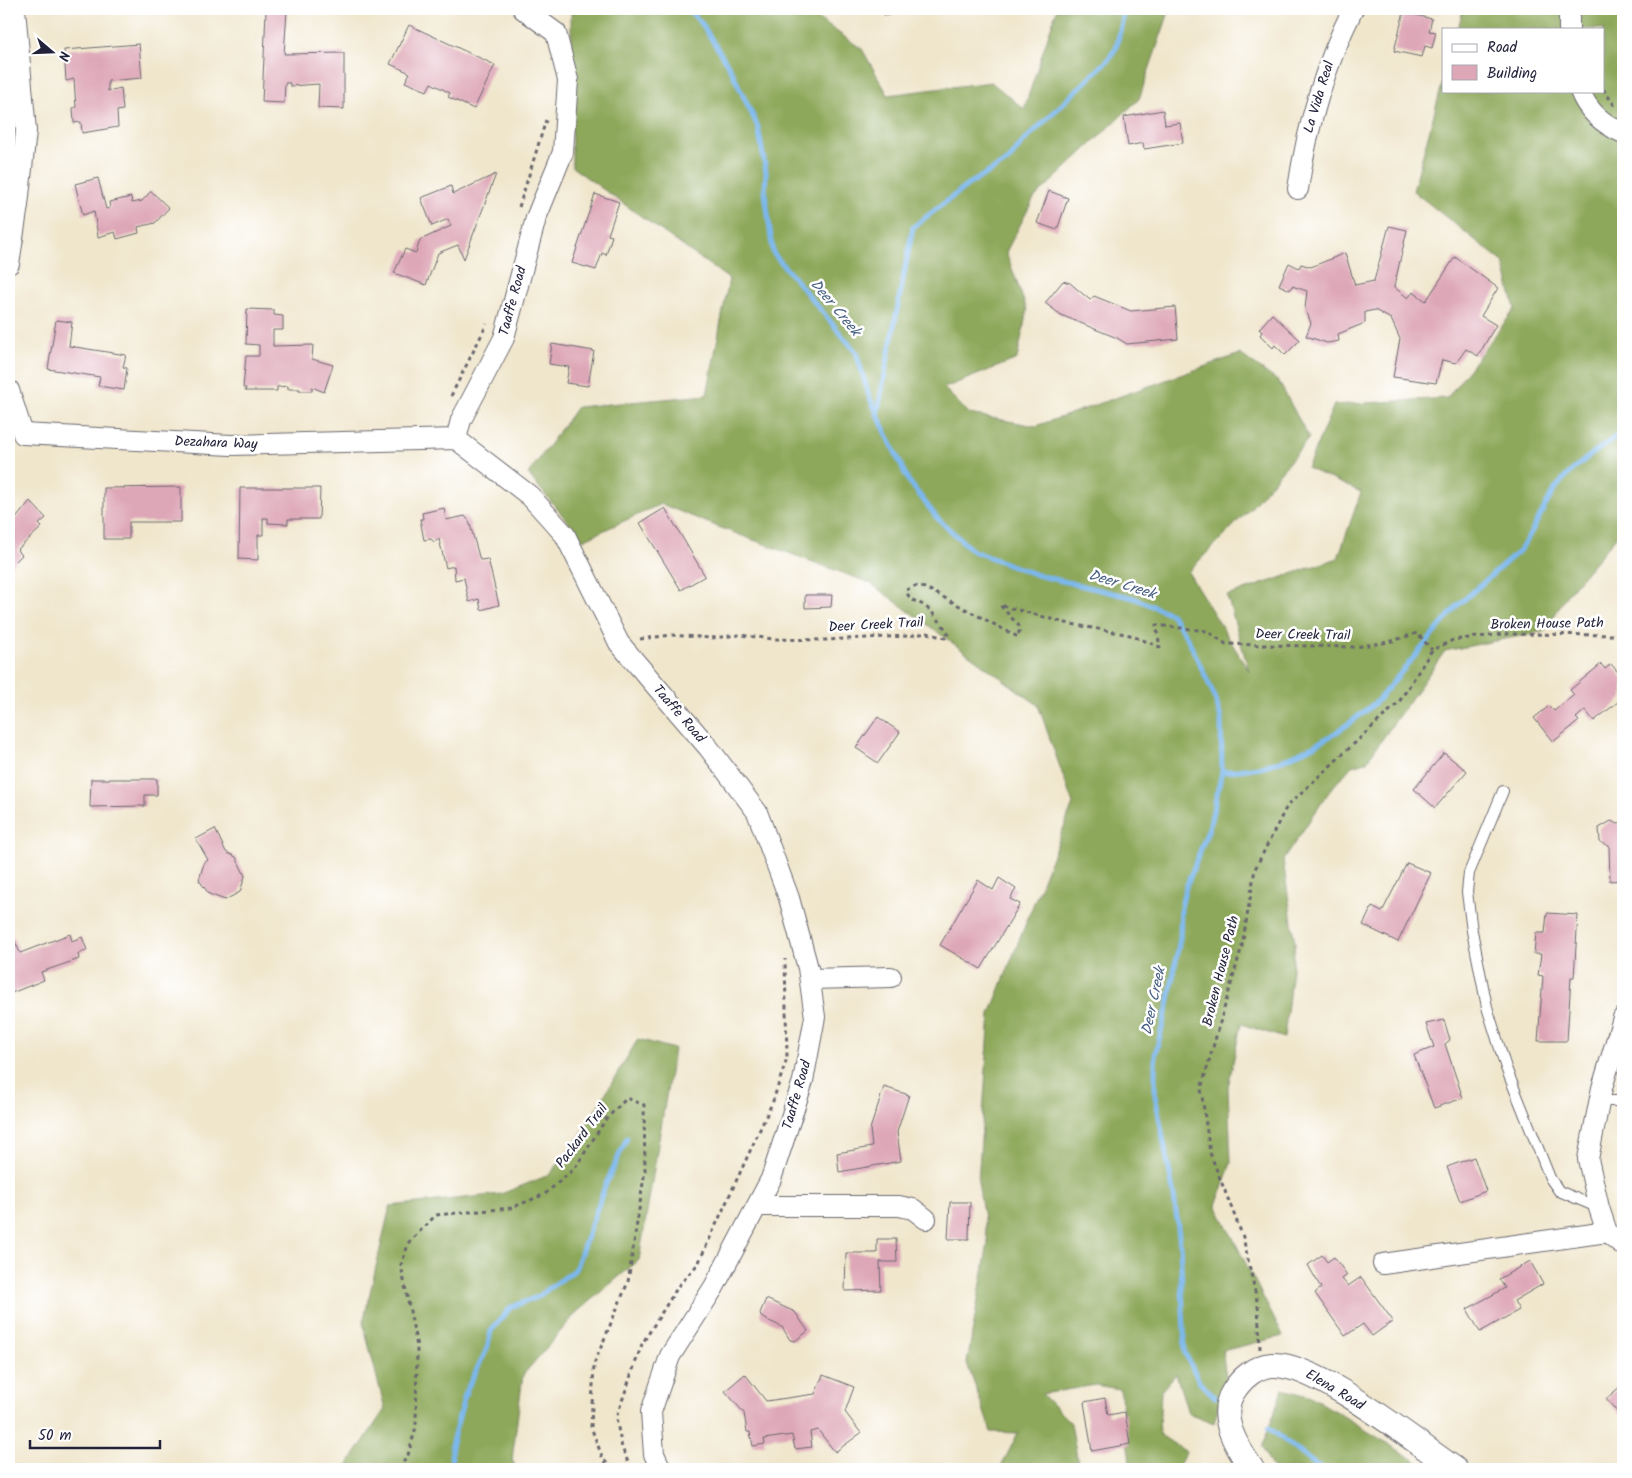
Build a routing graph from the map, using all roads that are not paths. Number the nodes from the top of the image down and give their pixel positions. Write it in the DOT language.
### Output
graph roads {
  1 [pos="15,9"];
  2 [pos="523,9"];
  3 [pos="1354,9"];
  4 [pos="1569,9"];
  5 [pos="1569,28"];
  6 [pos="1580,92"];
  7 [pos="1623,133"];
  8 [pos="1298,189"];
  9 [pos="9,264"];
  10 [pos="9,390"];
  11 [pos="16,434"];
  12 [pos="456,439"];
  13 [pos="1503,791"];
  14 [pos="891,977"];
  15 [pos="810,979"];
  16 [pos="1623,1018"];
  17 [pos="1599,1101"];
  18 [pos="1623,1101"];
  19 [pos="757,1206"];
  20 [pos="1599,1208"];
  21 [pos="926,1219"];
  22 [pos="1607,1232"];
  23 [pos="1623,1245"];
  24 [pos="1383,1264"];
  25 [pos="661,1469"];
  26 [pos="1252,1469"];
  27 [pos="1454,1469"];
  1 -- 9 [label="street"];
  2 -- 12 [label="street, Taaffe Road"];
  3 -- 8 [label="street, La Vida Real"];
  4 -- 5 [label="street"];
  6 -- 7 [label="street"];
  10 -- 11 [label="street, Dezahara Way"];
  11 -- 12 [label="street, Dezahara Way"];
  12 -- 15 [label="street, Taaffe Road"];
  13 -- 20 [label="lane"];
  14 -- 15 [label="street"];
  15 -- 19 [label="street, Taaffe Road"];
  16 -- 17 [label="street"];
  17 -- 18 [label="lane"];
  17 -- 20 [label="street"];
  19 -- 21 [label="street"];
  19 -- 25 [label="street, Taaffe Road"];
  20 -- 22 [label="street"];
  22 -- 23 [label="street"];
  22 -- 24 [label="street"];
  26 -- 27 [label="street, Elena Road"];
}
